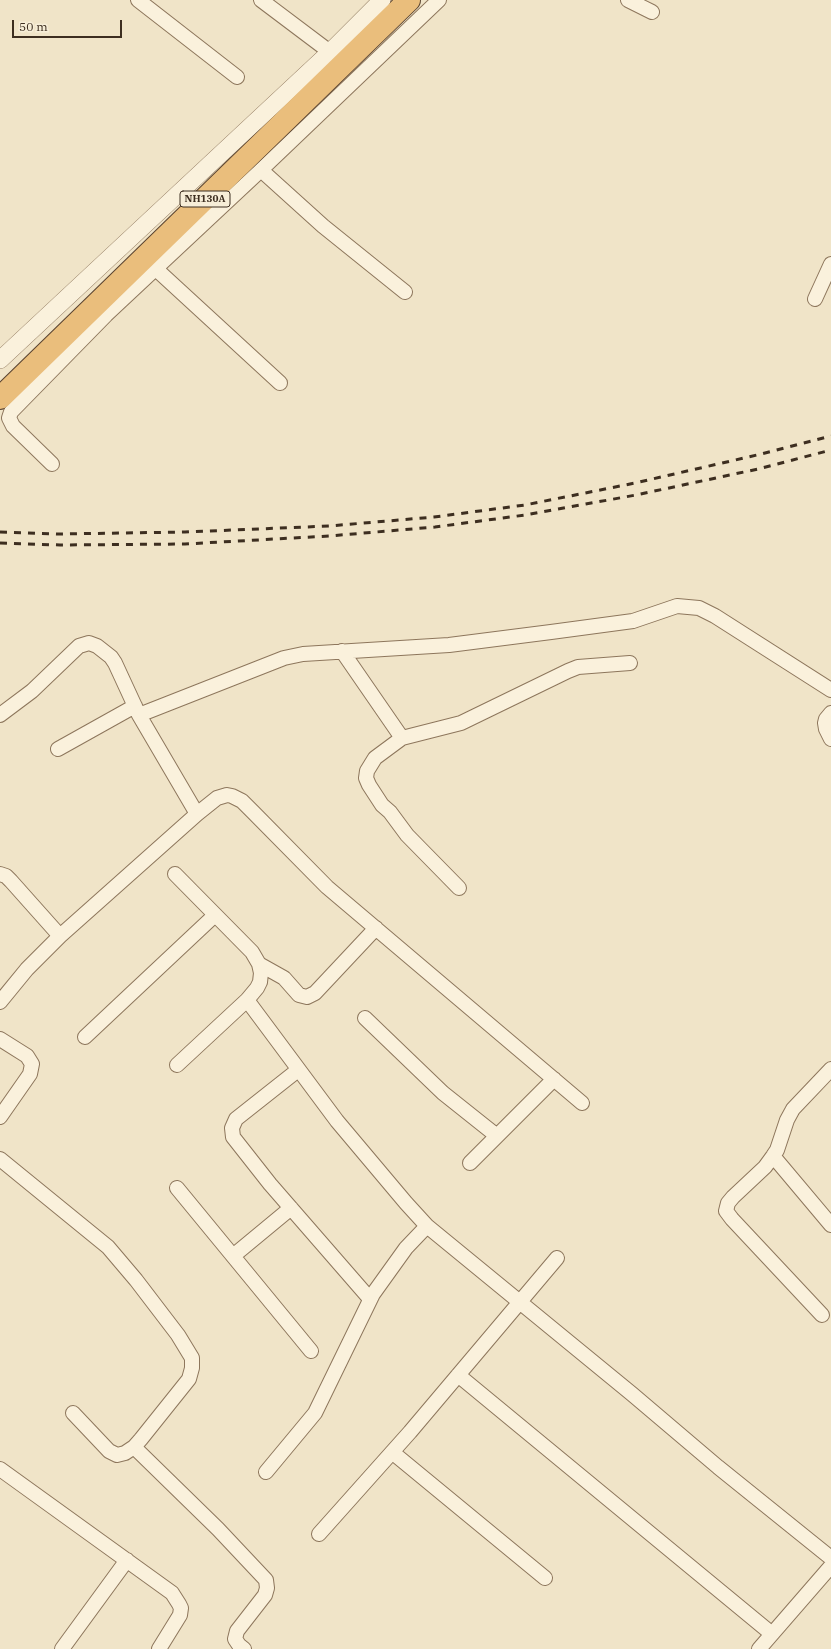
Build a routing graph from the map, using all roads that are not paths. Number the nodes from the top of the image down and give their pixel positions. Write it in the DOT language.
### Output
graph roads {
  1 [pos="138,0"];
  2 [pos="261,0"];
  3 [pos="382,0"];
  4 [pos="409,0"];
  5 [pos="439,0"];
  6 [pos="628,0"];
  7 [pos="652,12"];
  8 [pos="330,52"];
  9 [pos="237,77"];
  10 [pos="261,170"];
  11 [pos="831,264"];
  12 [pos="156,269"];
  13 [pos="405,292"];
  14 [pos="815,299"];
  15 [pos="0,360"];
  16 [pos="280,383"];
  17 [pos="0,398"];
  18 [pos="52,464"];
  19 [pos="342,651"];
  20 [pos="630,663"];
  21 [pos="831,690"];
  22 [pos="137,710"];
  23 [pos="831,713"];
  24 [pos="0,716"];
  25 [pos="402,738"];
  26 [pos="831,739"];
  27 [pos="58,749"];
  28 [pos="197,814"];
  29 [pos="0,874"];
  30 [pos="174,874"];
  31 [pos="459,888"];
  32 [pos="215,915"];
  33 [pos="376,928"];
  34 [pos="60,936"];
  35 [pos="259,964"];
  36 [pos="247,1000"];
  37 [pos="0,1002"];
  38 [pos="366,1018"];
  39 [pos="85,1037"];
  40 [pos="0,1039"];
  41 [pos="177,1064"];
  42 [pos="831,1069"];
  43 [pos="298,1070"];
  44 [pos="554,1079"];
  45 [pos="582,1103"];
  46 [pos="0,1117"];
  47 [pos="497,1136"];
  48 [pos="773,1156"];
  49 [pos="0,1160"];
  50 [pos="470,1163"];
  51 [pos="177,1188"];
  52 [pos="291,1208"];
  53 [pos="831,1224"];
  54 [pos="427,1226"];
  55 [pos="233,1256"];
  56 [pos="557,1258"];
  57 [pos="370,1299"];
  58 [pos="520,1302"];
  59 [pos="822,1314"];
  60 [pos="312,1351"];
  61 [pos="458,1375"];
  62 [pos="73,1412"];
  63 [pos="134,1447"];
  64 [pos="392,1452"];
  65 [pos="0,1469"];
  66 [pos="266,1472"];
  67 [pos="319,1534"];
  68 [pos="831,1558"];
  69 [pos="127,1560"];
  70 [pos="831,1566"];
  71 [pos="545,1578"];
  72 [pos="772,1634"];
  73 [pos="62,1649"];
  74 [pos="159,1649"];
  75 [pos="244,1649"];
  76 [pos="759,1649"];
  1 -- 9 [label="street"];
  2 -- 8 [label="street"];
  3 -- 8 [label="street"];
  4 -- 17 [label="highway, NH130A"];
  5 -- 10 [label="street"];
  6 -- 7 [label="street"];
  8 -- 15 [label="street"];
  10 -- 12 [label="street"];
  10 -- 13 [label="street"];
  11 -- 14 [label="street"];
  12 -- 16 [label="street"];
  12 -- 18 [label="street"];
  19 -- 21 [label="street"];
  19 -- 22 [label="street"];
  19 -- 25 [label="street"];
  20 -- 25 [label="street"];
  22 -- 24 [label="street"];
  22 -- 27 [label="street"];
  22 -- 28 [label="street"];
  23 -- 26 [label="street"];
  25 -- 31 [label="street"];
  28 -- 33 [label="street"];
  28 -- 34 [label="street"];
  29 -- 34 [label="street"];
  30 -- 32 [label="street"];
  32 -- 35 [label="street"];
  32 -- 39 [label="street"];
  33 -- 35 [label="street"];
  33 -- 44 [label="street"];
  34 -- 37 [label="street"];
  35 -- 36 [label="street"];
  36 -- 41 [label="street"];
  36 -- 43 [label="street"];
  38 -- 47 [label="street"];
  40 -- 46 [label="street"];
  42 -- 48 [label="street"];
  43 -- 52 [label="street"];
  43 -- 54 [label="street"];
  44 -- 45 [label="street"];
  44 -- 47 [label="street"];
  47 -- 50 [label="street"];
  48 -- 53 [label="street"];
  48 -- 59 [label="street"];
  49 -- 63 [label="street"];
  51 -- 55 [label="street"];
  52 -- 55 [label="street"];
  52 -- 57 [label="street"];
  54 -- 57 [label="street"];
  54 -- 58 [label="street"];
  55 -- 60 [label="street"];
  56 -- 58 [label="street"];
  57 -- 66 [label="street"];
  58 -- 61 [label="street"];
  58 -- 68 [label="street"];
  61 -- 64 [label="street"];
  61 -- 72 [label="street"];
  62 -- 63 [label="street"];
  63 -- 75 [label="street"];
  64 -- 67 [label="street"];
  64 -- 71 [label="street"];
  65 -- 69 [label="street"];
  69 -- 73 [label="street"];
  69 -- 74 [label="street"];
  70 -- 72 [label="street"];
  72 -- 76 [label="street"];
}
